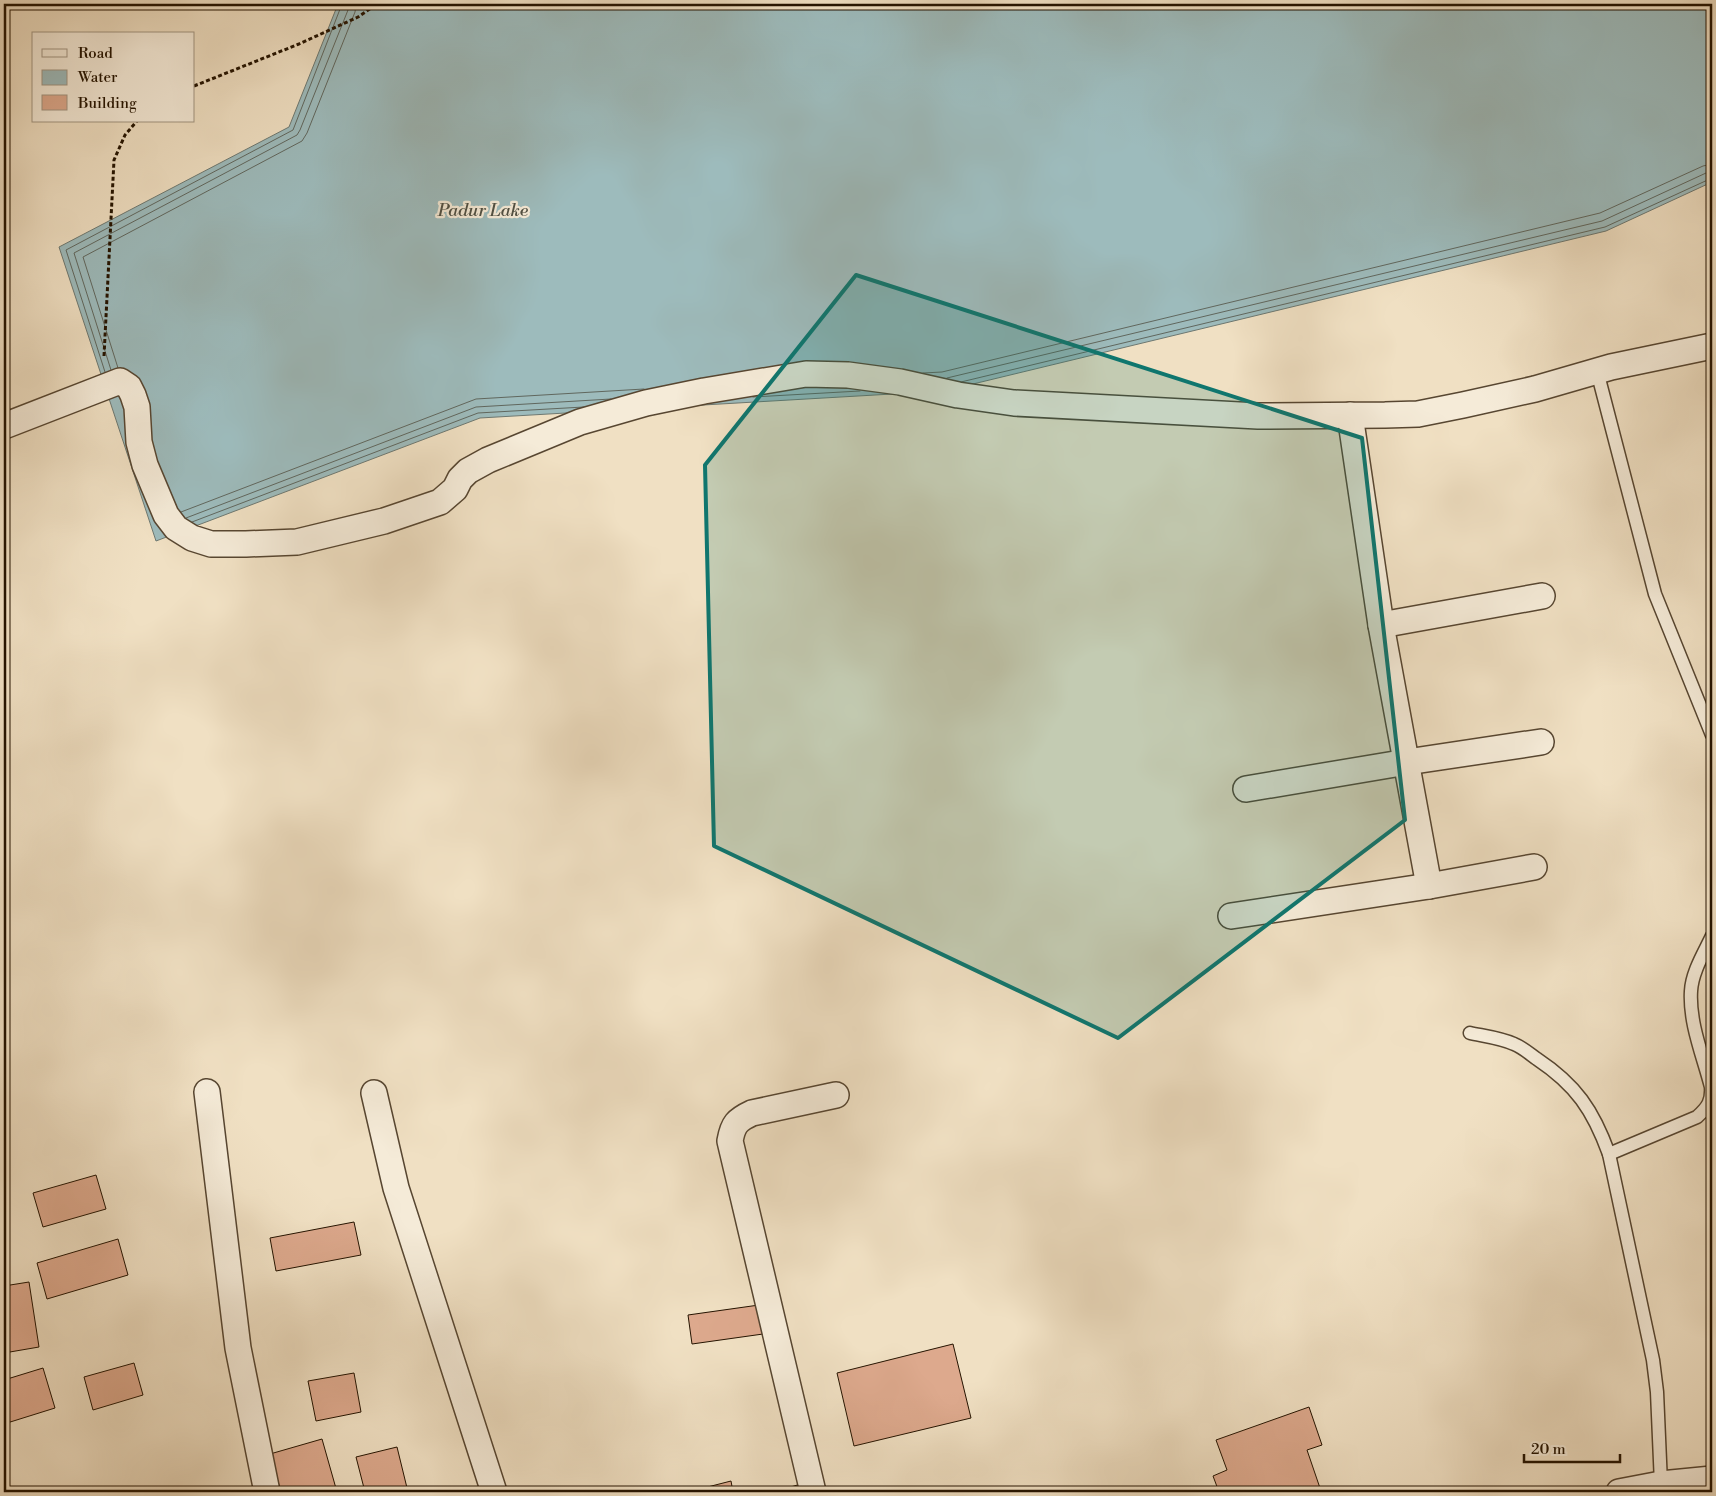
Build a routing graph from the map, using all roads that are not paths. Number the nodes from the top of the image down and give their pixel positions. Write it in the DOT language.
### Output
graph roads {
  1 [pos="1712,346"];
  2 [pos="1597,371"];
  3 [pos="1350,415"];
  4 [pos="4,426"];
  5 [pos="1542,596"];
  6 [pos="1381,625"];
  7 [pos="1712,735"];
  8 [pos="1541,742"];
  9 [pos="1407,762"];
  10 [pos="1246,789"];
  11 [pos="1534,867"];
  12 [pos="1429,886"];
  13 [pos="1231,916"];
  14 [pos="1712,936"];
  15 [pos="1470,1033"];
  16 [pos="207,1092"];
  17 [pos="374,1093"];
  18 [pos="836,1095"];
  19 [pos="1609,1154"];
  20 [pos="1712,1479"];
  21 [pos="1661,1484"];
  22 [pos="267,1492"];
  23 [pos="494,1492"];
  24 [pos="813,1492"];
  25 [pos="1619,1492"];
  1 -- 2 [label="street"];
  2 -- 3 [label="street"];
  2 -- 7 [label="lane"];
  3 -- 4 [label="street"];
  3 -- 6 [label="street"];
  5 -- 6 [label="street"];
  6 -- 9 [label="street"];
  8 -- 9 [label="street"];
  9 -- 10 [label="street"];
  9 -- 12 [label="street"];
  11 -- 12 [label="street"];
  12 -- 13 [label="street"];
  14 -- 19 [label="lane"];
  15 -- 19 [label="lane"];
  16 -- 22 [label="street"];
  17 -- 23 [label="street"];
  18 -- 24 [label="street"];
  19 -- 21 [label="lane"];
  20 -- 21 [label="street"];
  21 -- 25 [label="street"];
}
